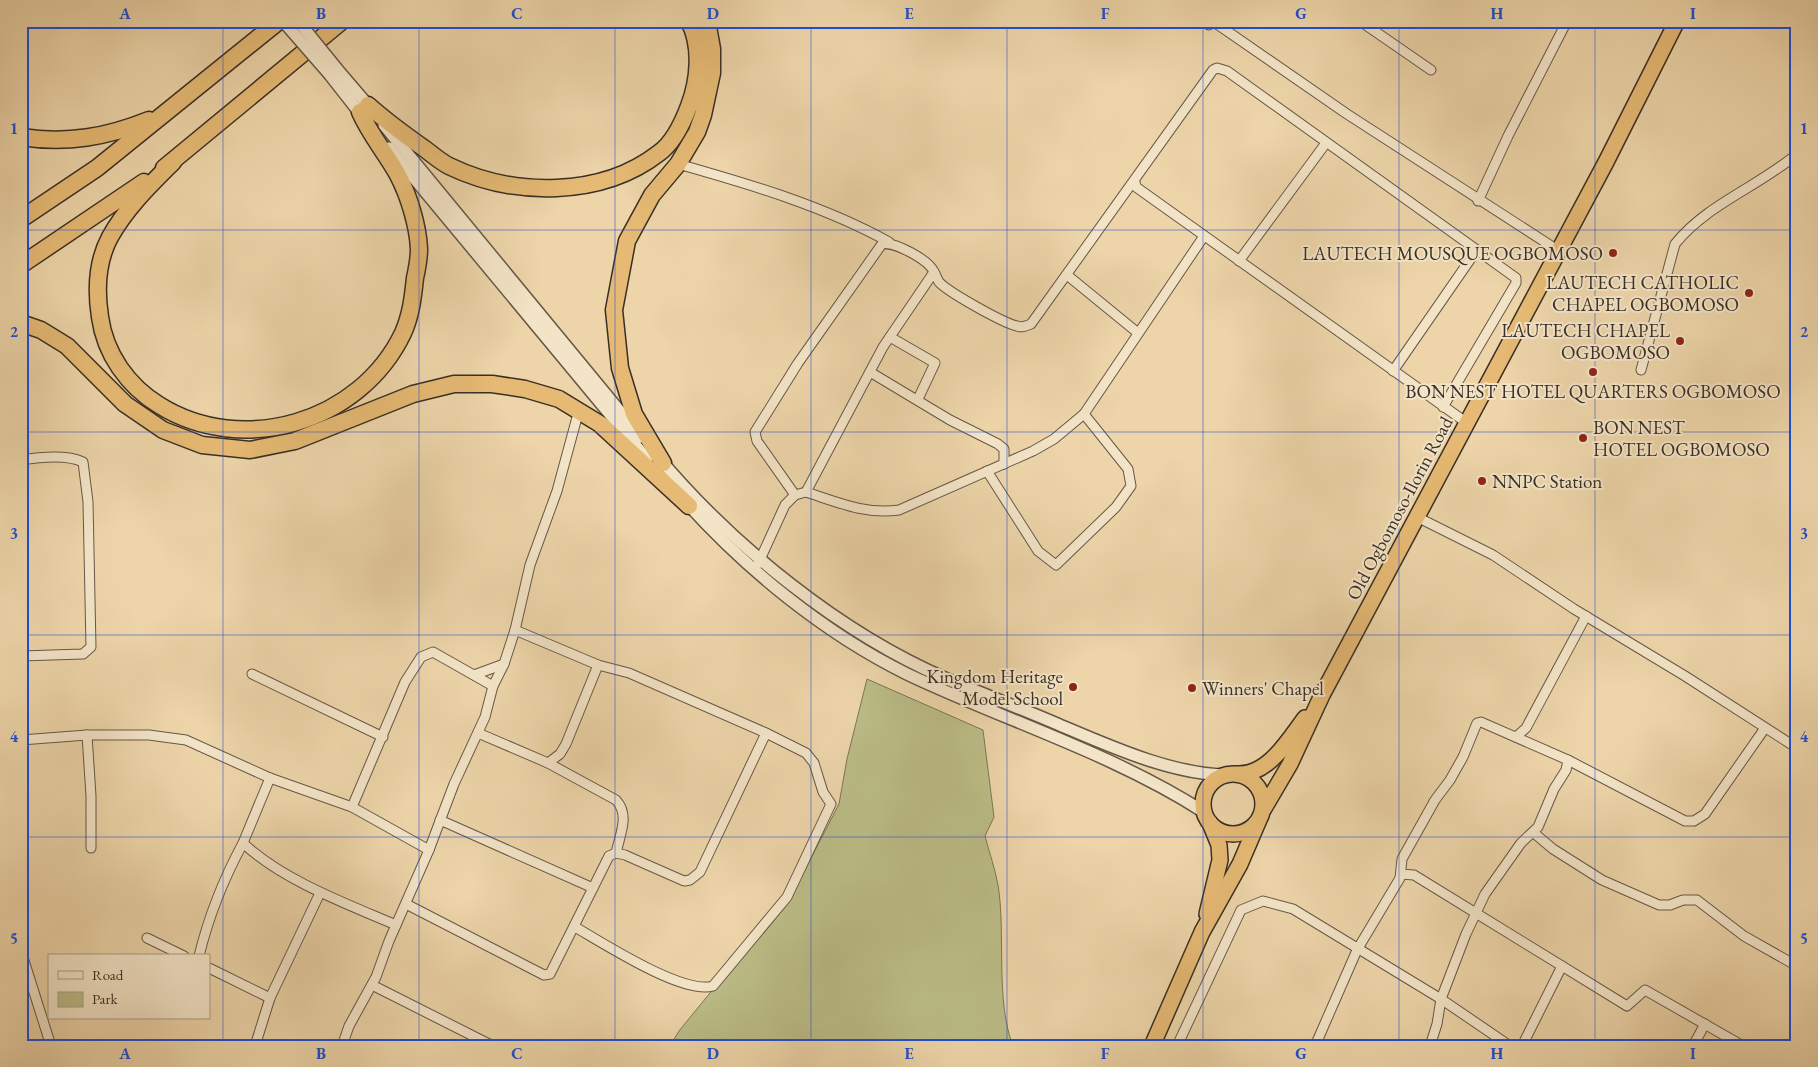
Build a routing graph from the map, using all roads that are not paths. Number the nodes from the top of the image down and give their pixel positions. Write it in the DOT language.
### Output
graph roads {
  1 [pos="279,21"];
  2 [pos="283,21"];
  3 [pos="298,21"];
  4 [pos="342,21"];
  5 [pos="689,21"];
  6 [pos="708,21"];
  7 [pos="1200,21"];
  8 [pos="1360,21"];
  9 [pos="1567,21"];
  10 [pos="1677,21"];
  11 [pos="1214,22"];
  12 [pos="1431,70"];
  13 [pos="333,72"];
  14 [pos="364,109"];
  15 [pos="168,113"];
  16 [pos="21,137"];
  17 [pos="1326,143"];
  18 [pos="1797,154"];
  19 [pos="173,162"];
  20 [pos="678,164"];
  21 [pos="1134,182"];
  22 [pos="1478,201"];
  23 [pos="21,218"];
  24 [pos="1204,236"];
  25 [pos="889,242"];
  26 [pos="1476,251"];
  27 [pos="1558,251"];
  28 [pos="1239,261"];
  29 [pos="21,265"];
  30 [pos="934,272"];
  31 [pos="1067,275"];
  32 [pos="21,324"];
  33 [pos="1138,333"];
  34 [pos="890,337"];
  35 [pos="1393,370"];
  36 [pos="1641,370"];
  37 [pos="870,372"];
  38 [pos="918,399"];
  39 [pos="1443,407"];
  40 [pos="580,410"];
  41 [pos="1084,414"];
  42 [pos="1467,423"];
  43 [pos="21,460"];
  44 [pos="664,463"];
  45 [pos="1004,464"];
  46 [pos="987,471"];
  47 [pos="806,492"];
  48 [pos="795,495"];
  49 [pos="689,506"];
  50 [pos="1417,517"];
  51 [pos="758,565"];
  52 [pos="1586,616"];
  53 [pos="516,630"];
  54 [pos="896,652"];
  55 [pos="21,656"];
  56 [pos="504,664"];
  57 [pos="889,664"];
  58 [pos="598,665"];
  59 [pos="252,674"];
  60 [pos="474,676"];
  61 [pos="493,686"];
  62 [pos="978,690"];
  63 [pos="1322,695"];
  64 [pos="972,702"];
  65 [pos="1764,728"];
  66 [pos="478,733"];
  67 [pos="766,733"];
  68 [pos="86,735"];
  69 [pos="383,737"];
  70 [pos="1516,737"];
  71 [pos="21,740"];
  72 [pos="1797,748"];
  73 [pos="1568,760"];
  74 [pos="548,763"];
  75 [pos="1232,774"];
  76 [pos="270,778"];
  77 [pos="352,807"];
  78 [pos="1262,812"];
  79 [pos="1207,817"];
  80 [pos="440,820"];
  81 [pos="1534,832"];
  82 [pos="243,843"];
  83 [pos="91,848"];
  84 [pos="429,850"];
  85 [pos="616,853"];
  86 [pos="1401,874"];
  87 [pos="593,888"];
  88 [pos="320,893"];
  89 [pos="406,904"];
  90 [pos="1478,913"];
  91 [pos="396,925"];
  92 [pos="575,927"];
  93 [pos="1202,932"];
  94 [pos="147,938"];
  95 [pos="1357,950"];
  96 [pos="21,951"];
  97 [pos="180,954"];
  98 [pos="200,954"];
  99 [pos="1562,966"];
  100 [pos="1797,966"];
  101 [pos="210,968"];
  102 [pos="372,985"];
  103 [pos="270,998"];
  104 [pos="1441,999"];
  105 [pos="1705,1024"];
  106 [pos="1522,1045"];
  107 [pos="51,1046"];
  108 [pos="255,1046"];
  109 [pos="342,1046"];
  110 [pos="493,1046"];
  111 [pos="1152,1046"];
  112 [pos="1177,1046"];
  113 [pos="1315,1046"];
  114 [pos="1430,1046"];
  115 [pos="1510,1046"];
  116 [pos="1693,1046"];
  117 [pos="1743,1046"];
  1 -- 15 [label="highway"];
  2 -- 13 [label="street, bridge"];
  3 -- 13 [label="street, bridge"];
  4 -- 19 [label="highway"];
  5 -- 14 [label="highway"];
  6 -- 20 [label="highway"];
  7 -- 11 [label="street"];
  8 -- 12 [label="street"];
  9 -- 22 [label="street"];
  10 -- 27 [label="highway, Old Ogbomoso-Ilorin Road"];
  11 -- 22 [label="street"];
  13 -- 14 [label="street"];
  14 -- 19 [label="highway"];
  14 -- 44 [label="street"];
  14 -- 49 [label="street"];
  15 -- 16 [label="highway"];
  15 -- 23 [label="highway"];
  17 -- 21 [label="street"];
  17 -- 26 [label="street"];
  17 -- 28 [label="street"];
  18 -- 36 [label="street"];
  19 -- 29 [label="highway"];
  20 -- 25 [label="street"];
  20 -- 44 [label="highway"];
  21 -- 24 [label="street"];
  21 -- 31 [label="street"];
  22 -- 27 [label="street"];
  24 -- 28 [label="street"];
  24 -- 33 [label="street"];
  25 -- 30 [label="street"];
  25 -- 48 [label="street"];
  26 -- 35 [label="street"];
  26 -- 39 [label="street"];
  27 -- 42 [label="highway, Old Ogbomoso-Ilorin Road"];
  28 -- 35 [label="street"];
  30 -- 31 [label="street"];
  30 -- 34 [label="street"];
  31 -- 33 [label="street"];
  32 -- 40 [label="highway"];
  33 -- 41 [label="street"];
  34 -- 37 [label="street"];
  34 -- 38 [label="street"];
  35 -- 39 [label="street"];
  37 -- 38 [label="street"];
  37 -- 47 [label="street"];
  38 -- 45 [label="street"];
  39 -- 42 [label="street"];
  40 -- 49 [label="highway"];
  40 -- 53 [label="street"];
  41 -- 45 [label="street"];
  41 -- 46 [label="street"];
  42 -- 50 [label="highway, Old Ogbomoso-Ilorin Road"];
  43 -- 55 [label="street"];
  44 -- 51 [label="street"];
  45 -- 46 [label="street"];
  46 -- 47 [label="street"];
  47 -- 48 [label="street"];
  48 -- 51 [label="street"];
  49 -- 51 [label="street"];
  50 -- 52 [label="street"];
  50 -- 63 [label="highway, Old Ogbomoso-Ilorin Road"];
  51 -- 54 [label="street"];
  51 -- 57 [label="street"];
  52 -- 65 [label="street"];
  52 -- 70 [label="street"];
  53 -- 56 [label="street"];
  53 -- 58 [label="street"];
  54 -- 57 [label="street"];
  54 -- 62 [label="street"];
  56 -- 60 [label="street"];
  56 -- 61 [label="street"];
  57 -- 64 [label="street"];
  58 -- 67 [label="street"];
  58 -- 74 [label="street"];
  59 -- 69 [label="street"];
  60 -- 61 [label="street"];
  60 -- 69 [label="street"];
  61 -- 66 [label="street"];
  62 -- 64 [label="street"];
  62 -- 75 [label="street"];
  63 -- 75 [label="highway"];
  63 -- 78 [label="highway"];
  64 -- 79 [label="street"];
  65 -- 72 [label="street"];
  65 -- 73 [label="street"];
  66 -- 74 [label="street"];
  66 -- 80 [label="street"];
  67 -- 85 [label="street"];
  67 -- 92 [label="street"];
  68 -- 71 [label="street"];
  68 -- 76 [label="street"];
  68 -- 83 [label="street"];
  69 -- 77 [label="street"];
  70 -- 73 [label="street"];
  70 -- 86 [label="street"];
  73 -- 81 [label="street"];
  74 -- 85 [label="street"];
  75 -- 78 [label="highway"];
  75 -- 79 [label="highway"];
  76 -- 77 [label="street"];
  76 -- 82 [label="street"];
  77 -- 84 [label="street"];
  78 -- 79 [label="highway"];
  78 -- 93 [label="highway"];
  79 -- 93 [label="highway"];
  80 -- 84 [label="street"];
  80 -- 87 [label="street"];
  81 -- 90 [label="street"];
  81 -- 100 [label="street"];
  82 -- 88 [label="street"];
  82 -- 98 [label="street"];
  84 -- 89 [label="street"];
  85 -- 87 [label="street"];
  86 -- 90 [label="street"];
  86 -- 95 [label="street"];
  87 -- 92 [label="street"];
  88 -- 91 [label="street"];
  88 -- 103 [label="street"];
  89 -- 91 [label="street"];
  89 -- 92 [label="street"];
  90 -- 99 [label="street"];
  90 -- 104 [label="street"];
  91 -- 102 [label="street"];
  93 -- 111 [label="highway"];
  94 -- 97 [label="street"];
  95 -- 104 [label="street"];
  95 -- 112 [label="street"];
  95 -- 113 [label="street"];
  96 -- 107 [label="street"];
  99 -- 105 [label="street"];
  99 -- 106 [label="street"];
  101 -- 103 [label="street"];
  102 -- 109 [label="street"];
  102 -- 110 [label="street"];
  103 -- 108 [label="street"];
  104 -- 114 [label="street"];
  104 -- 115 [label="street"];
  105 -- 116 [label="street"];
  105 -- 117 [label="street"];
  106 -- 115 [label="street"];
}
